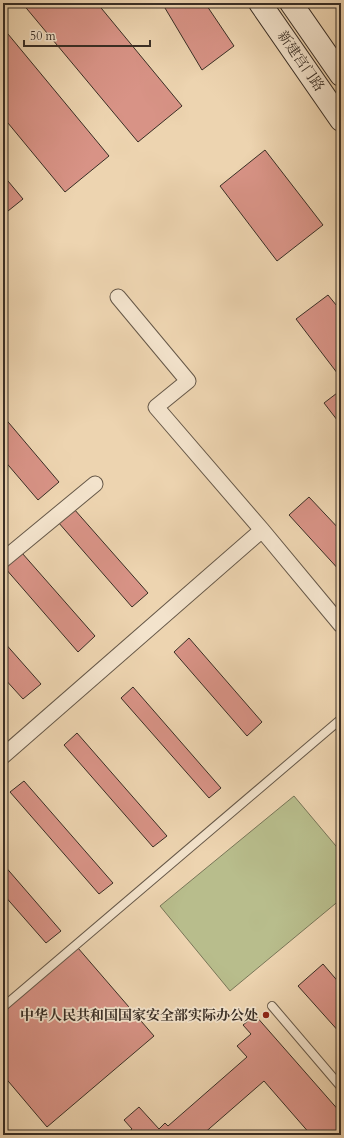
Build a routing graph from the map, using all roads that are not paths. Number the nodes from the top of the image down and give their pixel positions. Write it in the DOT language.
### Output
graph roads {
  1 [pos="260,3"];
  2 [pos="291,3"];
  3 [pos="341,75"];
  4 [pos="341,120"];
  5 [pos="118,297"];
  6 [pos="95,484"];
  7 [pos="262,530"];
  8 [pos="3,560"];
  9 [pos="341,625"];
  10 [pos="341,719"];
  11 [pos="3,756"];
  12 [pos="272,1006"];
  13 [pos="3,1007"];
  14 [pos="341,1086"];
  1 -- 4 [label="street, 新建宫门路"];
  2 -- 3 [label="street, 新建宫门路"];
  5 -- 7 [label="street"];
  6 -- 8 [label="street"];
  7 -- 9 [label="street"];
  7 -- 11 [label="street"];
  10 -- 13 [label="lane"];
  12 -- 14 [label="lane"];
}
